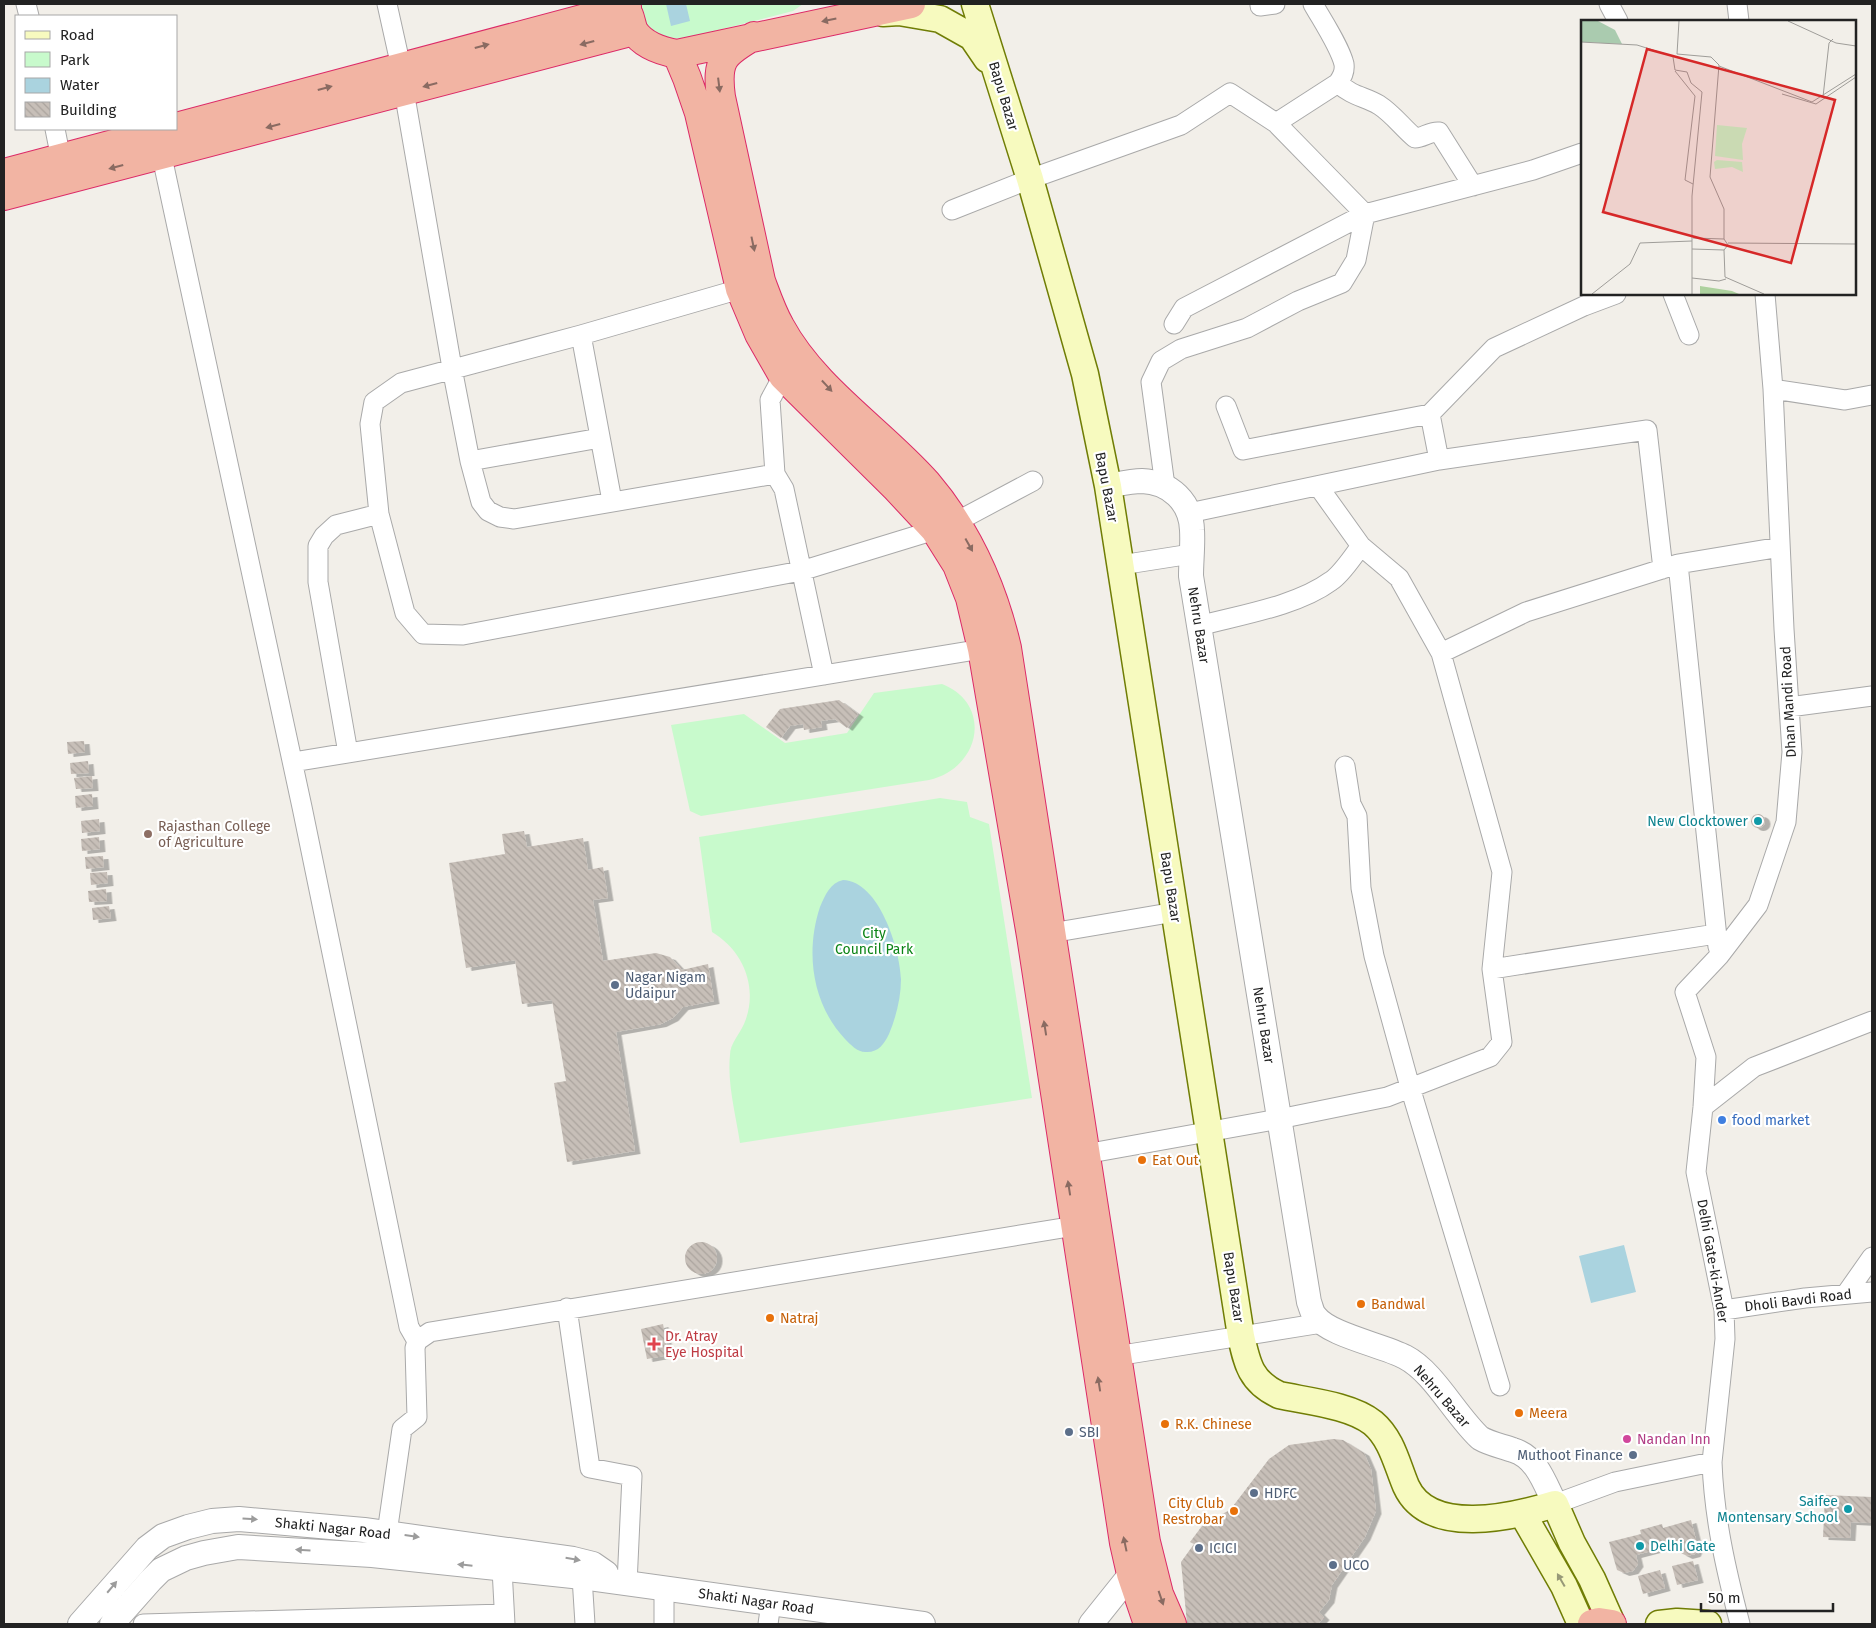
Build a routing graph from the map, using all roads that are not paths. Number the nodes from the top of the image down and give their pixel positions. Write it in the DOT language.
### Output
graph roads {
  1 [pos="387,4"];
  2 [pos="912,4"];
  3 [pos="975,4"];
  4 [pos="1260,4"];
  5 [pos="1275,4"];
  6 [pos="1313,4"];
  7 [pos="1609,4"];
  8 [pos="1737,4"];
  9 [pos="858,9"];
  10 [pos="629,14"];
  11 [pos="1617,20"];
  12 [pos="1739,20"];
  13 [pos="754,36"];
  14 [pos="677,54"];
  15 [pos="996,72"];
  16 [pos="403,80"];
  17 [pos="1338,82"];
  18 [pos="1276,123"];
  19 [pos="55,130"];
  20 [pos="166,136"];
  21 [pos="1581,153"];
  22 [pos="63,169"];
  23 [pos="4,173"];
  24 [pos="1030,179"];
  25 [pos="1472,186"];
  26 [pos="4,196"];
  27 [pos="952,210"];
  28 [pos="1365,214"];
  29 [pos="740,289"];
  30 [pos="1613,295"];
  31 [pos="1673,295"];
  32 [pos="1765,295"];
  33 [pos="1174,324"];
  34 [pos="581,335"];
  35 [pos="1689,336"];
  36 [pos="452,368"];
  37 [pos="783,376"];
  38 [pos="1773,389"];
  39 [pos="1872,395"];
  40 [pos="1226,406"];
  41 [pos="1430,414"];
  42 [pos="600,438"];
  43 [pos="1439,460"];
  44 [pos="470,461"];
  45 [pos="775,474"];
  46 [pos="1032,481"];
  47 [pos="1108,486"];
  48 [pos="1165,486"];
  49 [pos="1318,486"];
  50 [pos="612,501"];
  51 [pos="1189,513"];
  52 [pos="379,514"];
  53 [pos="945,526"];
  54 [pos="1361,546"];
  55 [pos="1780,547"];
  56 [pos="1191,554"];
  57 [pos="1121,566"];
  58 [pos="1671,566"];
  59 [pos="801,571"];
  60 [pos="1200,626"];
  61 [pos="982,649"];
  62 [pos="1441,653"];
  63 [pos="824,675"];
  64 [pos="1872,696"];
  65 [pos="1789,707"];
  66 [pos="348,753"];
  67 [pos="293,762"];
  68 [pos="1345,766"];
  69 [pos="1175,912"];
  70 [pos="1051,933"];
  71 [pos="1716,934"];
  72 [pos="1719,956"];
  73 [pos="1492,970"];
  74 [pos="1872,1021"];
  75 [pos="1410,1087"];
  76 [pos="1703,1107"];
  77 [pos="1279,1119"];
  78 [pos="1209,1132"];
  79 [pos="1085,1154"];
  80 [pos="1075,1226"];
  81 [pos="1872,1257"];
  82 [pos="1872,1292"];
  83 [pos="1846,1294"];
  84 [pos="567,1308"];
  85 [pos="1724,1310"];
  86 [pos="1322,1323"];
  87 [pos="1241,1336"];
  88 [pos="417,1341"];
  89 [pos="1116,1356"];
  90 [pos="1500,1386"];
  91 [pos="1712,1462"];
  92 [pos="1555,1504"];
  93 [pos="1522,1513"];
  94 [pos="387,1533"];
  95 [pos="502,1569"];
  96 [pos="1132,1574"];
  97 [pos="582,1577"];
  98 [pos="622,1583"];
  99 [pos="664,1589"];
  100 [pos="770,1614"];
  101 [pos="504,1619"];
  102 [pos="86,1622"];
  103 [pos="111,1624"];
  104 [pos="143,1624"];
  105 [pos="585,1624"];
  106 [pos="664,1624"];
  107 [pos="923,1624"];
  108 [pos="1091,1624"];
  109 [pos="1148,1624"];
  110 [pos="1172,1624"];
  111 [pos="1581,1624"];
  112 [pos="1592,1624"];
  113 [pos="1612,1624"];
  114 [pos="1659,1624"];
  115 [pos="1708,1624"];
  116 [pos="1740,1624"];
  1 -- 16 [label="street"];
  2 -- 9 [label="highway"];
  3 -- 15 [label="main road, Bapu Bazar"];
  4 -- 5 [label="street"];
  6 -- 17 [label="street"];
  7 -- 11 [label="street"];
  8 -- 12 [label="street"];
  9 -- 13 [label="highway, one-way"];
  9 -- 15 [label="main road"];
  10 -- 14 [label="highway"];
  10 -- 16 [label="highway"];
  13 -- 14 [label="highway"];
  13 -- 53 [label="highway, one-way"];
  14 -- 29 [label="highway"];
  15 -- 24 [label="main road, Bapu Bazar"];
  16 -- 20 [label="highway"];
  16 -- 36 [label="street"];
  17 -- 18 [label="street"];
  17 -- 25 [label="street"];
  18 -- 24 [label="street"];
  18 -- 28 [label="street"];
  19 -- 22 [label="street"];
  20 -- 22 [label="highway"];
  20 -- 67 [label="street"];
  21 -- 25 [label="street"];
  22 -- 23 [label="highway"];
  22 -- 26 [label="highway"];
  24 -- 27 [label="street"];
  24 -- 47 [label="main road, Bapu Bazar"];
  25 -- 28 [label="street"];
  28 -- 33 [label="street"];
  28 -- 48 [label="street"];
  29 -- 34 [label="street"];
  29 -- 37 [label="highway"];
  30 -- 41 [label="street"];
  31 -- 35 [label="street"];
  32 -- 38 [label="street, Dhan Mandi Road"];
  34 -- 36 [label="street"];
  34 -- 42 [label="street"];
  36 -- 44 [label="street"];
  36 -- 52 [label="street"];
  37 -- 45 [label="street"];
  37 -- 53 [label="highway"];
  38 -- 39 [label="street"];
  38 -- 55 [label="street, Dhan Mandi Road"];
  40 -- 41 [label="street"];
  41 -- 43 [label="street"];
  42 -- 44 [label="street"];
  42 -- 50 [label="street"];
  43 -- 49 [label="street"];
  43 -- 58 [label="street"];
  44 -- 50 [label="street"];
  45 -- 50 [label="street"];
  45 -- 59 [label="street"];
  46 -- 53 [label="street"];
  47 -- 48 [label="street"];
  47 -- 57 [label="main road, Bapu Bazar"];
  48 -- 51 [label="street"];
  49 -- 51 [label="street"];
  49 -- 54 [label="street"];
  51 -- 56 [label="street, Nehru Bazar"];
  52 -- 59 [label="street"];
  52 -- 66 [label="street"];
  53 -- 59 [label="street"];
  53 -- 61 [label="highway"];
  53 -- 70 [label="highway, one-way"];
  54 -- 60 [label="street"];
  54 -- 62 [label="street"];
  55 -- 58 [label="street"];
  55 -- 65 [label="street, Dhan Mandi Road"];
  56 -- 57 [label="street"];
  56 -- 60 [label="street, Nehru Bazar"];
  57 -- 69 [label="main road, Bapu Bazar"];
  58 -- 62 [label="street"];
  58 -- 71 [label="street"];
  59 -- 63 [label="street"];
  60 -- 77 [label="street, Nehru Bazar"];
  61 -- 63 [label="street"];
  80 -- 61 [label="highway, one-way"];
  62 -- 73 [label="street"];
  63 -- 66 [label="street"];
  64 -- 65 [label="street"];
  65 -- 72 [label="street, Dhan Mandi Road"];
  66 -- 67 [label="street"];
  67 -- 88 [label="street"];
  68 -- 75 [label="street"];
  69 -- 70 [label="street"];
  69 -- 78 [label="main road, Bapu Bazar"];
  70 -- 79 [label="highway"];
  71 -- 72 [label="street"];
  71 -- 73 [label="street"];
  72 -- 76 [label="street, Dhan Mandi Road"];
  73 -- 75 [label="street"];
  74 -- 76 [label="street"];
  75 -- 77 [label="street"];
  75 -- 90 [label="street"];
  76 -- 85 [label="street, Delhi Gate-ki-Ander"];
  77 -- 78 [label="street"];
  77 -- 86 [label="street, Nehru Bazar"];
  78 -- 79 [label="street"];
  78 -- 87 [label="main road, Bapu Bazar"];
  79 -- 89 [label="highway"];
  80 -- 84 [label="street"];
  96 -- 80 [label="highway, one-way"];
  81 -- 83 [label="street"];
  82 -- 83 [label="street, Dholi Bavdi Road"];
  83 -- 85 [label="street, Dholi Bavdi Road"];
  84 -- 88 [label="street"];
  84 -- 98 [label="street"];
  85 -- 91 [label="street, Delhi Gate-ki-Ander"];
  86 -- 87 [label="street"];
  86 -- 92 [label="street, Nehru Bazar"];
  87 -- 89 [label="street"];
  87 -- 93 [label="main road, Bapu Bazar"];
  88 -- 94 [label="street"];
  89 -- 110 [label="highway, one-way"];
  91 -- 92 [label="street"];
  91 -- 116 [label="street, Delhi Gate-ki-Ander"];
  92 -- 93 [label="main road, Bapu Bazar"];
  92 -- 113 [label="main road"];
  111 -- 93 [label="main road, one-way"];
  94 -- 98 [label="street, Shakti Nagar Road, one-way"];
  102 -- 94 [label="street, Shakti Nagar Road, one-way"];
  95 -- 97 [label="street, Shakti Nagar Road"];
  95 -- 101 [label="street"];
  95 -- 103 [label="street, Shakti Nagar Road, one-way"];
  96 -- 108 [label="street"];
  96 -- 109 [label="highway"];
  97 -- 98 [label="street, Shakti Nagar Road"];
  97 -- 105 [label="street"];
  98 -- 99 [label="street, Shakti Nagar Road"];
  99 -- 100 [label="street, Shakti Nagar Road"];
  99 -- 106 [label="street"];
  100 -- 107 [label="street, Shakti Nagar Road"];
  101 -- 104 [label="street"];
  102 -- 103 [label="street"];
  112 -- 113 [label="highway"];
  114 -- 115 [label="main road"];
}
